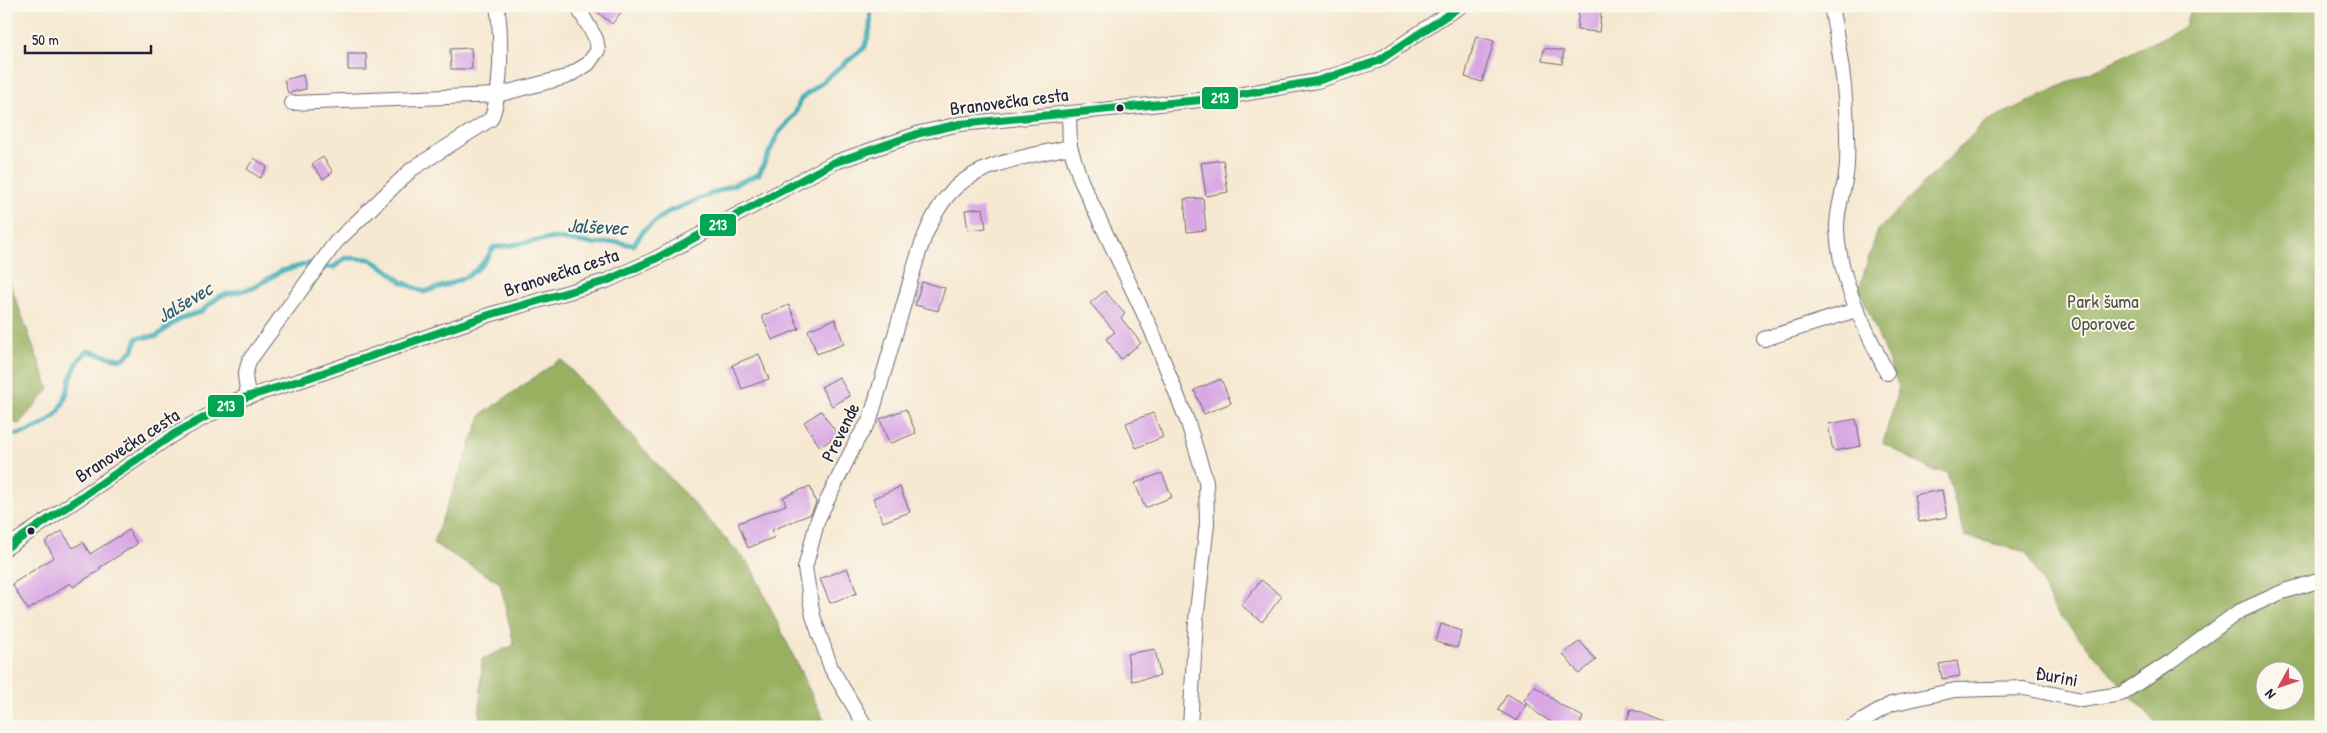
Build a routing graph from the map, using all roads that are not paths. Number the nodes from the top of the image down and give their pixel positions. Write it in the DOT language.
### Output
graph roads {
  1 [pos="497,6"];
  2 [pos="577,6"];
  3 [pos="1462,6"];
  4 [pos="1830,6"];
  5 [pos="497,95"];
  6 [pos="292,103"];
  7 [pos="1069,113"];
  8 [pos="1070,147"];
  9 [pos="1856,310"];
  10 [pos="1764,339"];
  11 [pos="1886,373"];
  12 [pos="248,396"];
  13 [pos="6,548"];
  14 [pos="2321,580"];
  15 [pos="866,727"];
  16 [pos="1190,727"];
  17 [pos="1852,727"];
  1 -- 5 [label="street"];
  2 -- 5 [label="street"];
  3 -- 7 [label="street, Branovečka cesta"];
  4 -- 9 [label="street"];
  5 -- 6 [label="street"];
  5 -- 12 [label="street"];
  7 -- 8 [label="street"];
  7 -- 12 [label="street, Branovečka cesta"];
  8 -- 15 [label="street, Prevende"];
  8 -- 16 [label="street"];
  9 -- 10 [label="street"];
  9 -- 11 [label="street"];
  12 -- 13 [label="street, Branovečka cesta"];
  14 -- 17 [label="street, Đurini"];
}
